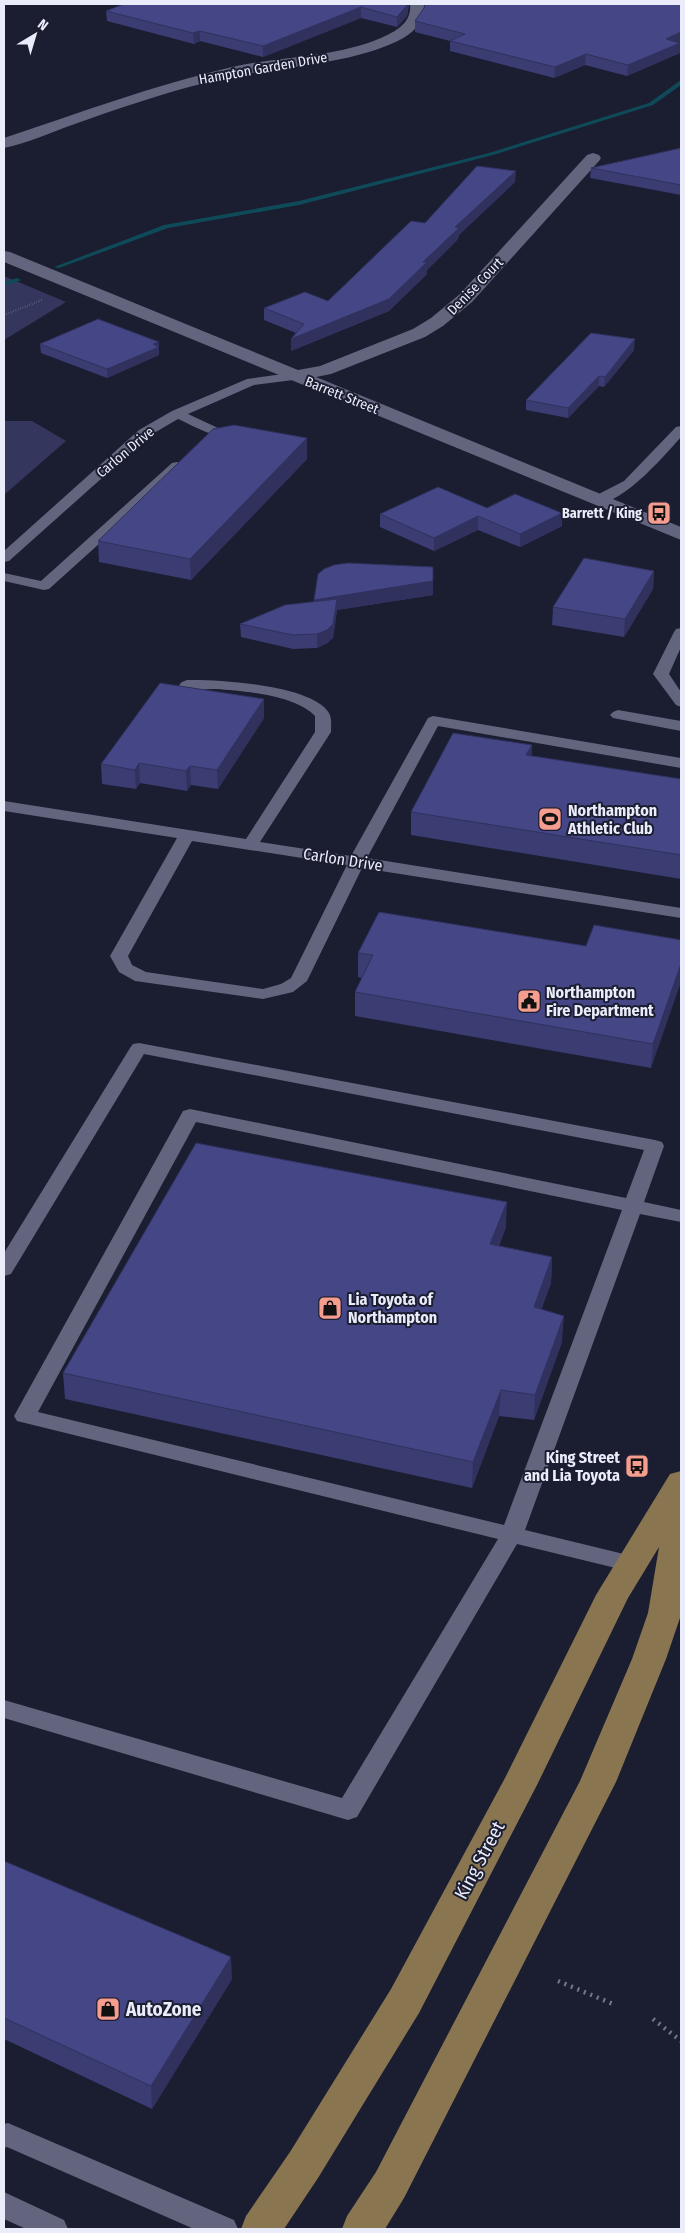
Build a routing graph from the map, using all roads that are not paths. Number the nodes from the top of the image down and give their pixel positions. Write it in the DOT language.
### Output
graph roads {
  1 [pos="419,4"];
  2 [pos="4,143"];
  3 [pos="593,158"];
  4 [pos="4,256"];
  5 [pos="297,376"];
  6 [pos="176,414"];
  7 [pos="681,430"];
  8 [pos="215,431"];
  9 [pos="252,436"];
  10 [pos="201,444"];
  11 [pos="186,457"];
  12 [pos="598,500"];
  13 [pos="681,534"];
  14 [pos="4,558"];
  15 [pos="4,577"];
  16 [pos="681,632"];
  17 [pos="187,685"];
  18 [pos="675,686"];
  19 [pos="681,702"];
  20 [pos="618,715"];
  21 [pos="681,726"];
  22 [pos="681,763"];
  23 [pos="4,806"];
  24 [pos="187,835"];
  25 [pos="250,845"];
  26 [pos="356,862"];
  27 [pos="681,913"];
  28 [pos="634,1206"];
  29 [pos="681,1216"];
  30 [pos="4,1270"];
  31 [pos="681,1482"];
  32 [pos="681,1507"];
  33 [pos="512,1534"];
  34 [pos="632,1564"];
  35 [pos="4,1709"];
  36 [pos="4,2136"];
  37 [pos="4,2206"];
  38 [pos="54,2229"];
  39 [pos="224,2229"];
  40 [pos="261,2229"];
  41 [pos="362,2229"];
  1 -- 2 [label="street, Hampton Garden Drive"];
  3 -- 5 [label="street, Denise Court"];
  4 -- 5 [label="street, Barrett Street"];
  5 -- 6 [label="lane, Carlon Drive"];
  5 -- 12 [label="street, Barrett Street"];
  6 -- 8 [label="lane"];
  6 -- 14 [label="lane, Carlon Drive"];
  7 -- 12 [label="lane"];
  8 -- 9 [label="lane"];
  8 -- 10 [label="lane"];
  11 -- 15 [label="lane"];
  12 -- 13 [label="street, Barrett Street"];
  16 -- 18 [label="lane"];
  17 -- 25 [label="lane"];
  18 -- 19 [label="lane"];
  20 -- 21 [label="lane"];
  22 -- 26 [label="lane"];
  23 -- 24 [label="lane, Carlon Drive"];
  24 -- 25 [label="lane, Carlon Drive"];
  24 -- 26 [label="lane"];
  25 -- 26 [label="lane, Carlon Drive"];
  26 -- 27 [label="lane, Carlon Drive"];
  28 -- 29 [label="lane"];
  28 -- 30 [label="lane"];
  28 -- 33 [label="lane"];
  28 -- 33 [label="lane"];
  31 -- 34 [label="main road, King Street"];
  32 -- 41 [label="main road"];
  33 -- 34 [label="lane"];
  33 -- 35 [label="lane"];
  34 -- 40 [label="main road, King Street"];
  36 -- 39 [label="lane"];
  37 -- 38 [label="lane"];
}
